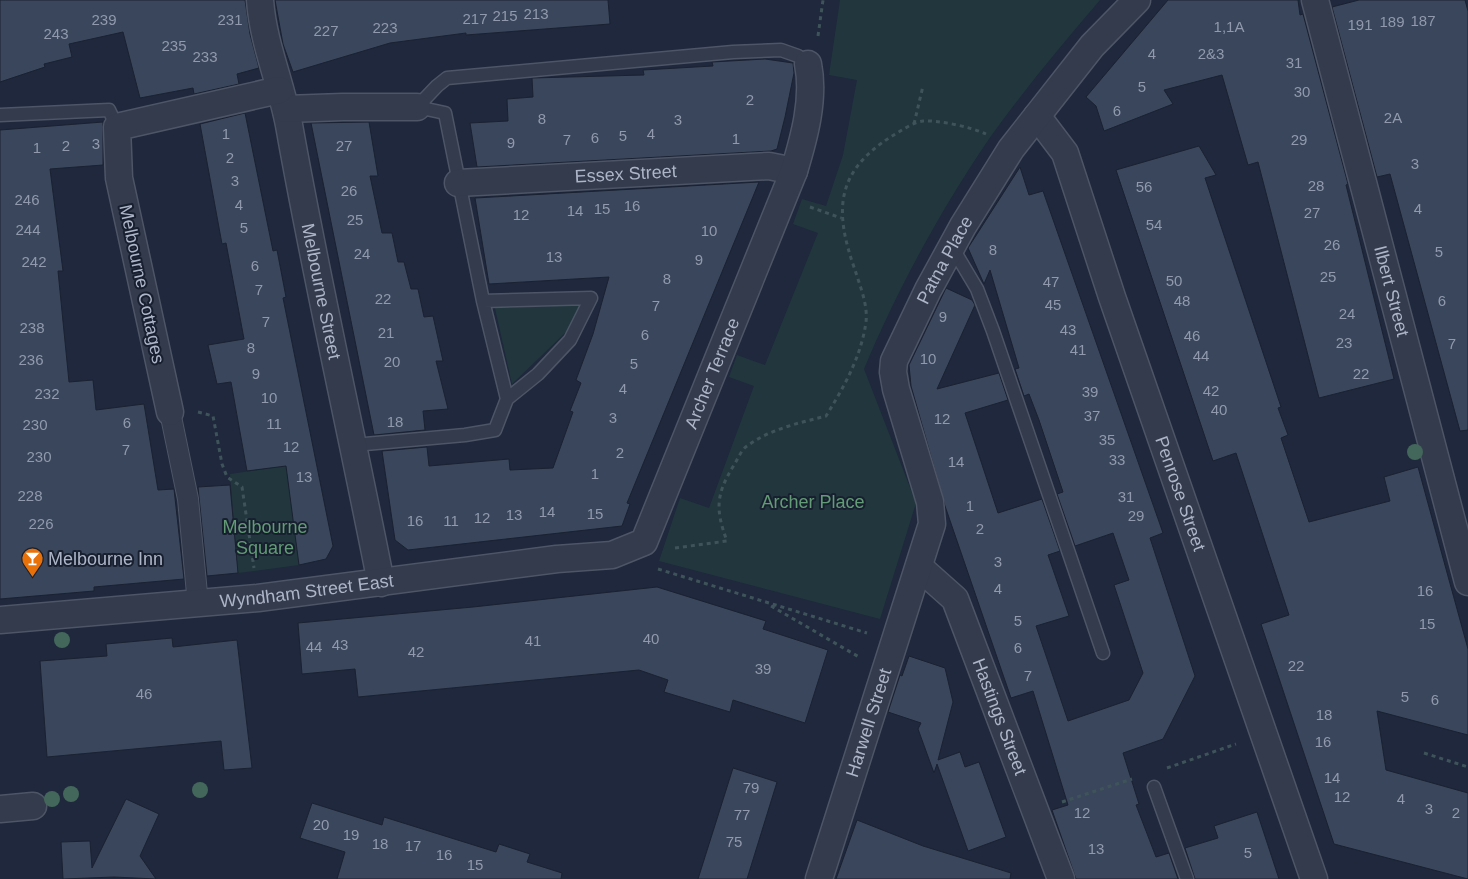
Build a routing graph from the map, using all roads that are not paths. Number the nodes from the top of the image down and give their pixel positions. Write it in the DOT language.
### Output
graph roads {
  1 [pos="260,0"];
  2 [pos="1138,0"];
  3 [pos="1315,0"];
  4 [pos="808,64"];
  5 [pos="283,100"];
  6 [pos="417,108"];
  7 [pos="0,115"];
  8 [pos="1037,116"];
  9 [pos="118,127"];
  10 [pos="794,171"];
  11 [pos="458,183"];
  12 [pos="952,247"];
  13 [pos="483,301"];
  14 [pos="507,399"];
  15 [pos="170,412"];
  16 [pos="354,445"];
  17 [pos="612,555"];
  18 [pos="919,567"];
  19 [pos="1468,582"];
  20 [pos="381,583"];
  21 [pos="198,604"];
  22 [pos="0,620"];
  23 [pos="1103,653"];
  24 [pos="1154,787"];
  25 [pos="33,806"];
  26 [pos="0,809"];
  27 [pos="819,879"];
  28 [pos="1061,879"];
  29 [pos="1187,879"];
  30 [pos="1314,879"];
  1 -- 5 [label="street, Melbourne Street"];
  2 -- 8 [label="street, Patna Place"];
  3 -- 19 [label="street, Ilbert Street"];
  4 -- 6 [label="lane"];
  4 -- 10 [label="street"];
  5 -- 6 [label="street"];
  5 -- 9 [label="street"];
  5 -- 16 [label="street, Melbourne Street"];
  6 -- 11 [label="lane"];
  7 -- 9 [label="lane"];
  8 -- 12 [label="street, Patna Place"];
  8 -- 30 [label="street, Penrose Street"];
  9 -- 15 [label="street, Melbourne Cottages"];
  10 -- 11 [label="street, Essex Street"];
  10 -- 17 [label="street, Archer Terrace"];
  11 -- 13 [label="lane"];
  12 -- 18 [label="street, Patna Place"];
  12 -- 23 [label="lane"];
  13 -- 14 [label="lane"];
  13 -- 14 [label="lane"];
  14 -- 16 [label="lane"];
  15 -- 21 [label="street, Melbourne Cottages"];
  16 -- 20 [label="street, Melbourne Street"];
  17 -- 20 [label="street, Wyndham Street East"];
  18 -- 27 [label="street, Harwell Street"];
  18 -- 28 [label="street, Hastings Street"];
  20 -- 21 [label="street, Wyndham Street East"];
  21 -- 22 [label="street, Wyndham Street East"];
  24 -- 29 [label="lane"];
  25 -- 26 [label="street"];
}
